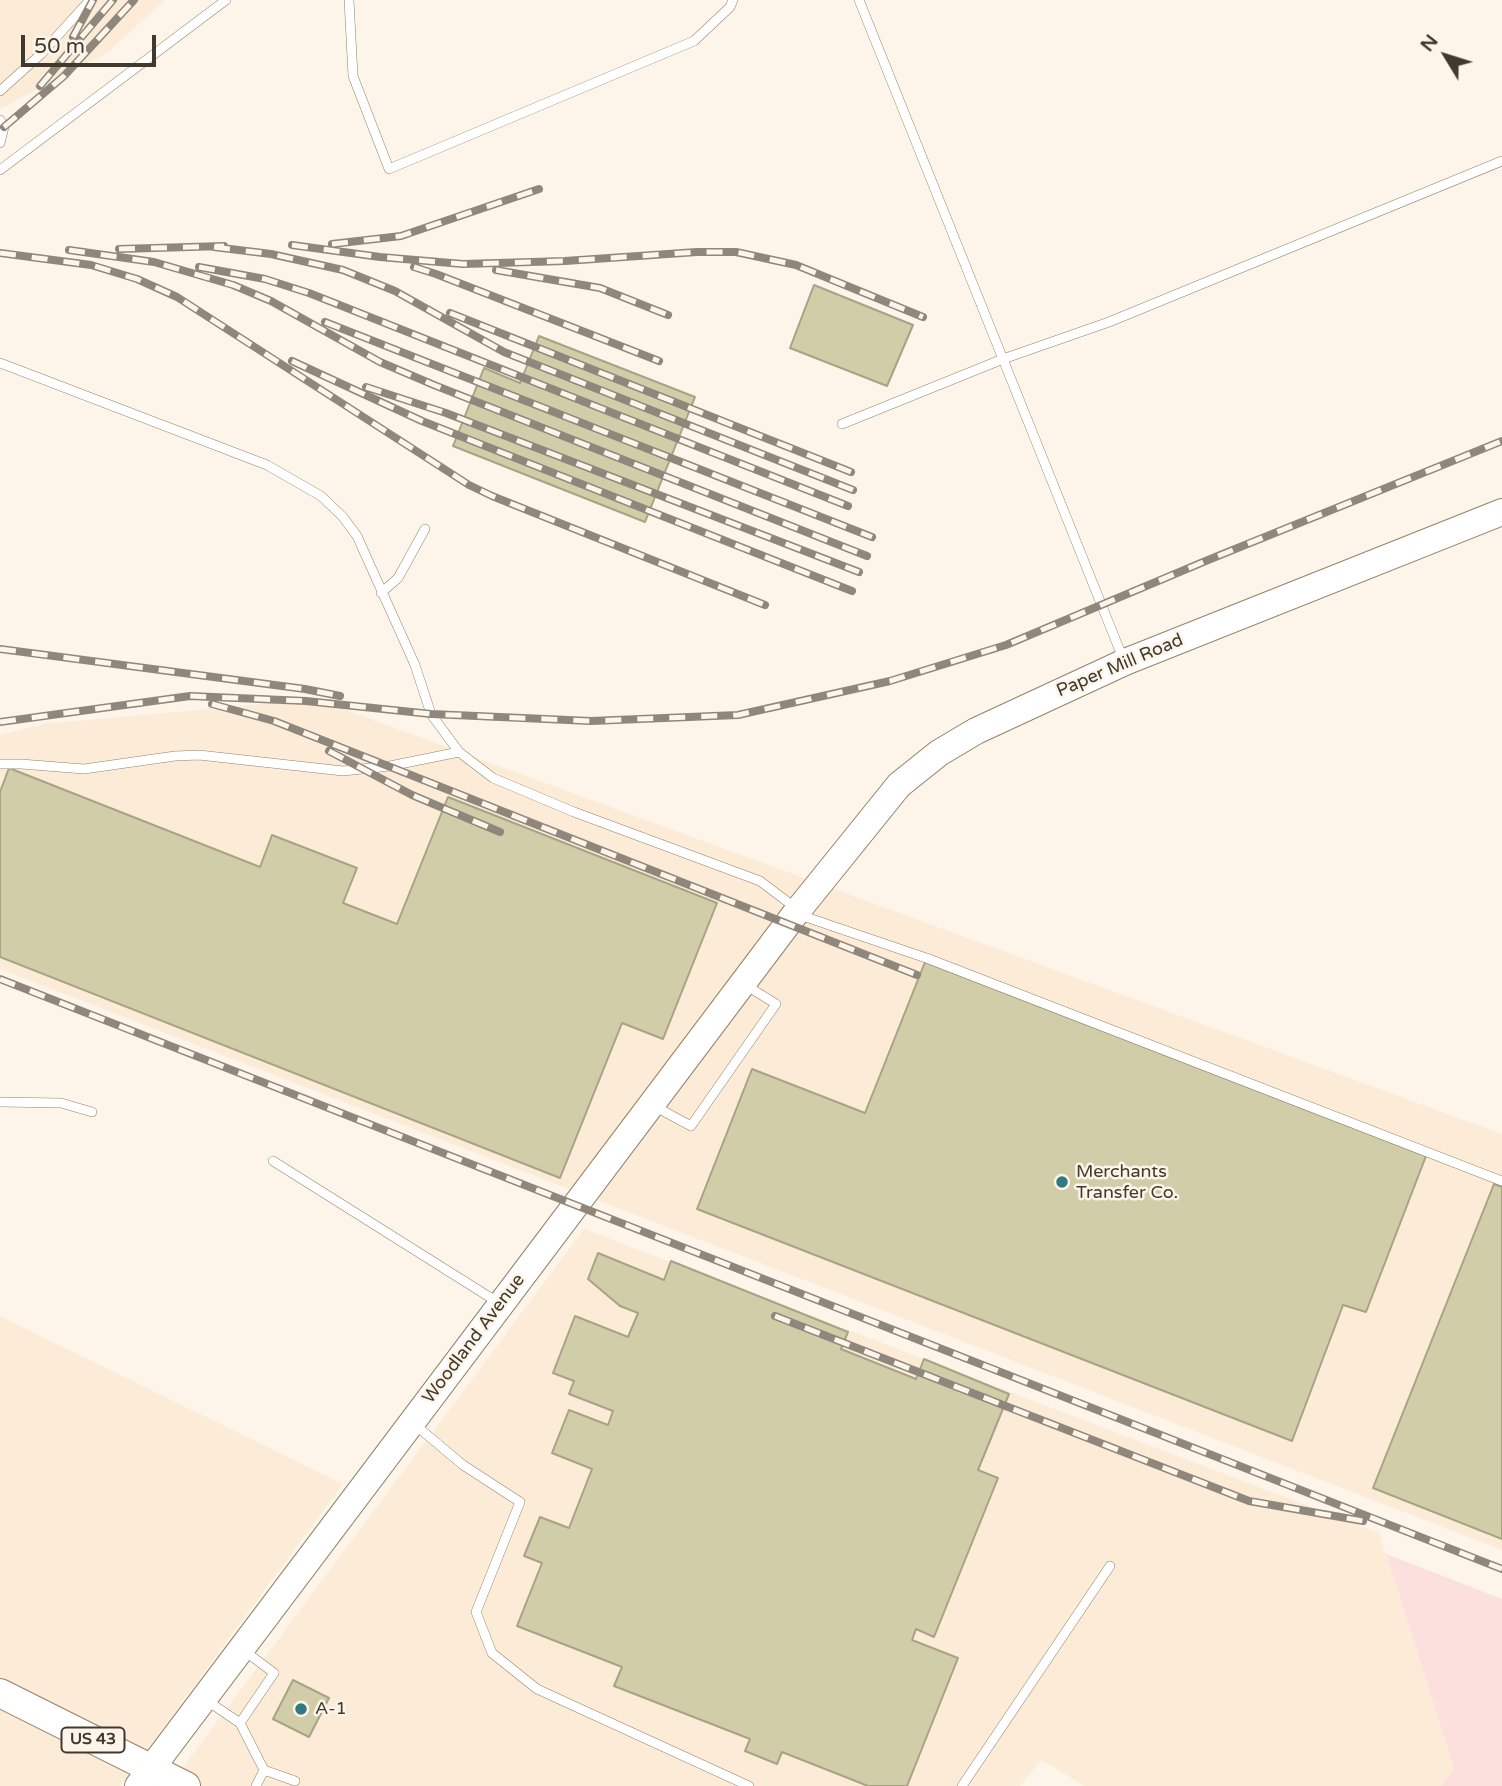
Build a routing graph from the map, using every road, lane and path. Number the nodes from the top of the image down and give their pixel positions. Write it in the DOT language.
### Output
graph roads {
  1 [pos="90,0"];
  2 [pos="226,0"];
  3 [pos="349,0"];
  4 [pos="733,0"];
  5 [pos="859,0"];
  6 [pos="0,91"];
  7 [pos="0,120"];
  8 [pos="0,143"];
  9 [pos="1502,161"];
  10 [pos="0,170"];
  11 [pos="1003,359"];
  12 [pos="0,363"];
  13 [pos="842,424"];
  14 [pos="1502,512"];
  15 [pos="425,529"];
  16 [pos="381,593"];
  17 [pos="1125,662"];
  18 [pos="459,752"];
  19 [pos="0,764"];
  20 [pos="797,912"];
  21 [pos="743,983"];
  22 [pos="0,1102"];
  23 [pos="651,1104"];
  24 [pos="92,1112"];
  25 [pos="273,1161"];
  26 [pos="1502,1181"];
  27 [pos="500,1304"];
  28 [pos="412,1422"];
  29 [pos="1110,1566"];
  30 [pos="242,1648"];
  31 [pos="0,1693"];
  32 [pos="204,1699"];
  33 [pos="240,1723"];
  34 [pos="264,1770"];
  35 [pos="145,1777"];
  36 [pos="295,1781"];
  37 [pos="186,1786"];
  38 [pos="257,1786"];
  39 [pos="749,1786"];
  40 [pos="962,1786"];
  1 -- 6 [label="lane"];
  2 -- 10 [label="lane"];
  3 -- 4 [label="lane"];
  5 -- 11 [label="lane"];
  7 -- 8 [label="lane"];
  9 -- 11 [label="lane"];
  11 -- 13 [label="lane"];
  11 -- 17 [label="lane"];
  12 -- 16 [label="lane"];
  14 -- 17 [label="street, Paper Mill Road"];
  15 -- 16 [label="lane"];
  16 -- 18 [label="lane"];
  17 -- 20 [label="street, Paper Mill Road"];
  18 -- 19 [label="lane"];
  18 -- 20 [label="lane"];
  20 -- 21 [label="street, Woodland Avenue"];
  20 -- 26 [label="lane"];
  21 -- 23 [label="street, Woodland Avenue"];
  21 -- 23 [label="lane"];
  22 -- 24 [label="lane"];
  23 -- 27 [label="street, Woodland Avenue"];
  25 -- 27 [label="lane"];
  27 -- 28 [label="street, Woodland Avenue"];
  28 -- 30 [label="street, Woodland Avenue"];
  28 -- 39 [label="lane"];
  29 -- 40 [label="lane"];
  30 -- 32 [label="street, Woodland Avenue"];
  30 -- 33 [label="lane"];
  31 -- 35 [label="main road, US 43"];
  32 -- 33 [label="lane"];
  32 -- 35 [label="street, Woodland Avenue"];
  33 -- 34 [label="lane"];
  34 -- 36 [label="lane"];
  34 -- 38 [label="lane"];
  35 -- 37 [label="main road, US 43"];
}
